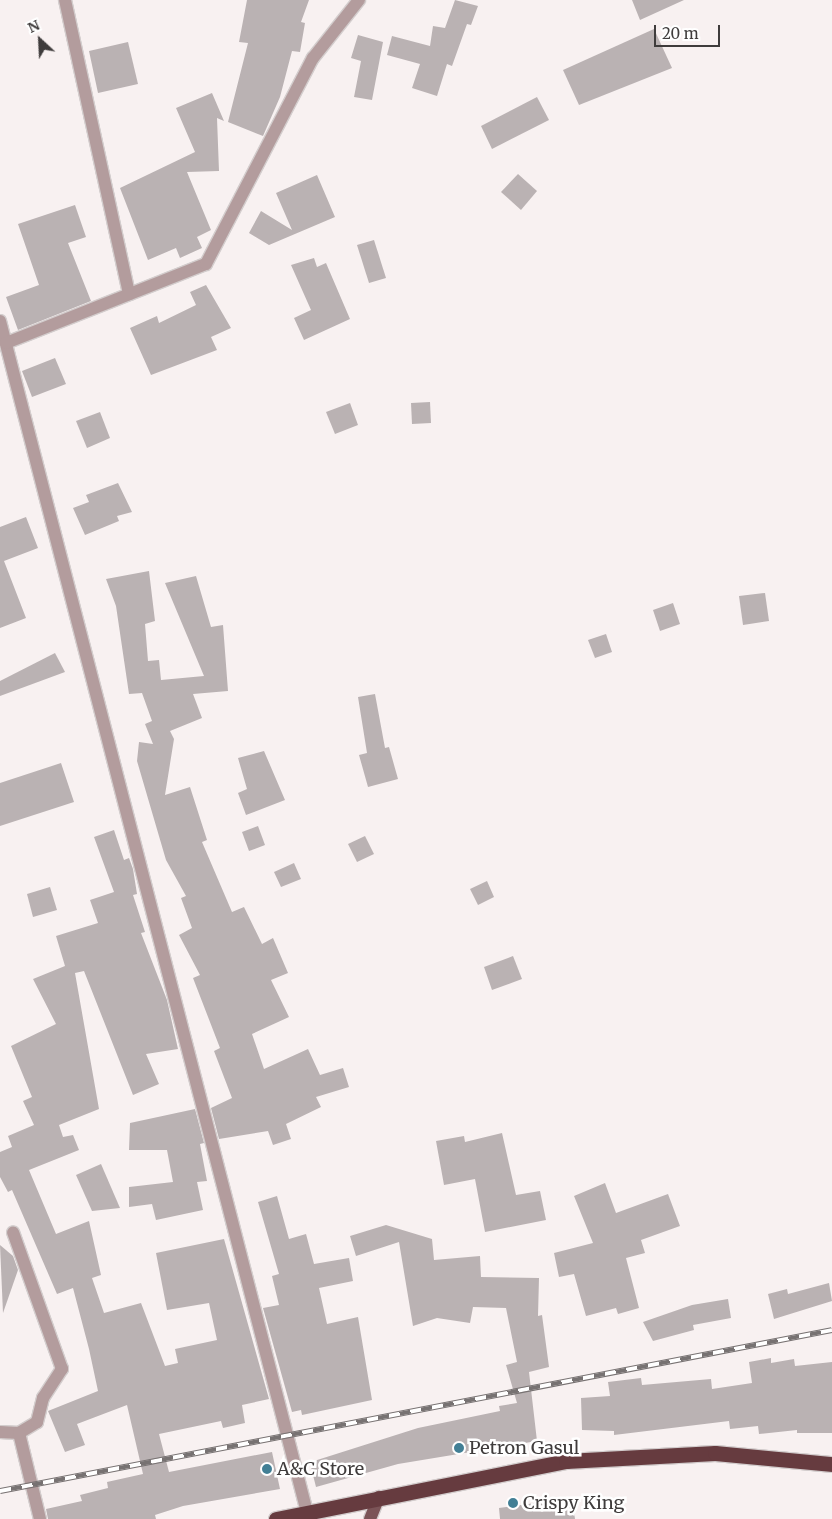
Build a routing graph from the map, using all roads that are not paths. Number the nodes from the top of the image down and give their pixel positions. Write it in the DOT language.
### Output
graph roads {
  1 [pos="65,0"];
  2 [pos="359,0"];
  3 [pos="129,294"];
  4 [pos="0,321"];
  5 [pos="6,343"];
  6 [pos="13,1232"];
  7 [pos="0,1432"];
  8 [pos="19,1433"];
  9 [pos="832,1464"];
  10 [pos="379,1497"];
  11 [pos="311,1516"];
  12 [pos="40,1519"];
  13 [pos="276,1519"];
  14 [pos="370,1519"];
  1 -- 3 [label="street"];
  2 -- 3 [label="street"];
  3 -- 5 [label="street"];
  4 -- 5 [label="street"];
  5 -- 11 [label="street"];
  6 -- 8 [label="street"];
  7 -- 8 [label="street"];
  8 -- 12 [label="street"];
  9 -- 10 [label="highway"];
  10 -- 11 [label="highway"];
  10 -- 14 [label="main road"];
  11 -- 13 [label="highway"];
}
